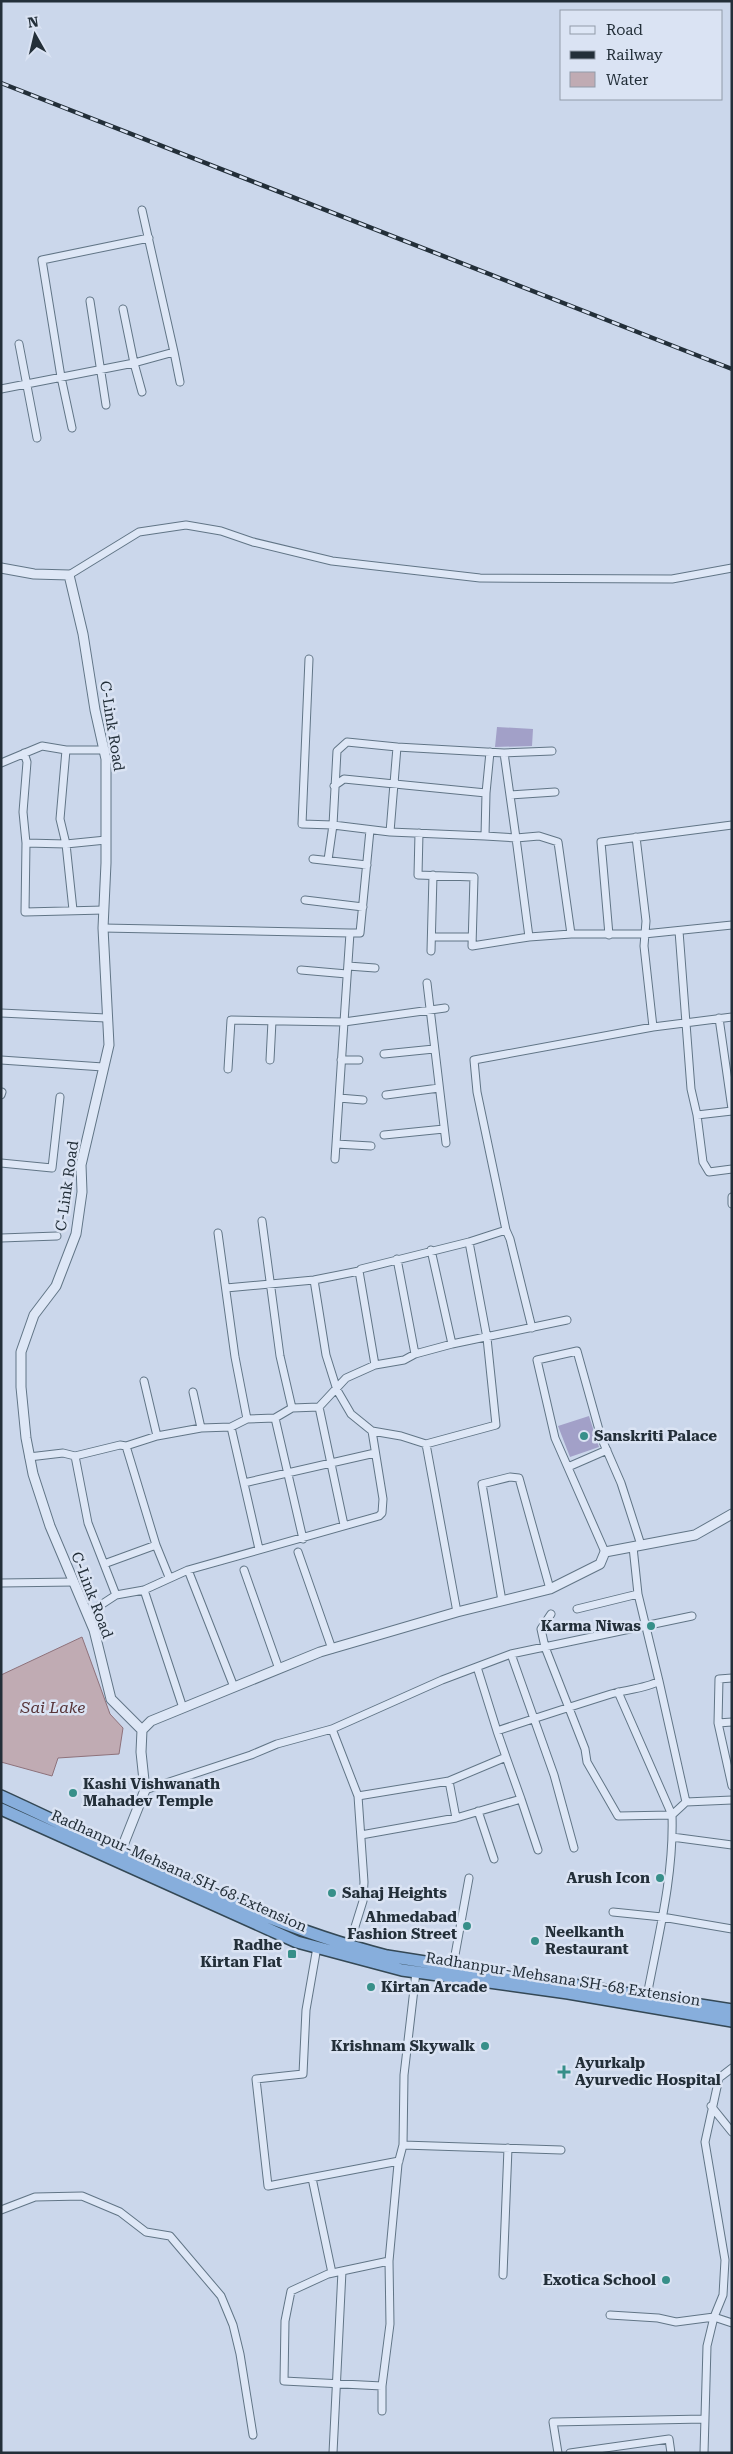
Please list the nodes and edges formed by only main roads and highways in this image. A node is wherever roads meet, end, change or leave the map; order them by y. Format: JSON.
{"nodes":[{"id":1,"x":1,"y":1796,"type":"edge"},
{"id":2,"x":1,"y":1809,"type":"edge"},
{"id":3,"x":119,"y":1856,"type":"junction"},
{"id":4,"x":732,"y":2010,"type":"edge"},
{"id":5,"x":732,"y":2021,"type":"edge"}],
"edges":[{"from":1,"to":3,"type":"highway"},
{"from":2,"to":3,"type":"highway","name":"Radhanpur-Mehsana SH-68 Extension"},
{"from":3,"to":4,"type":"highway"},
{"from":3,"to":5,"type":"highway","name":"Radhanpur-Mehsana SH-68 Extension"}]}
